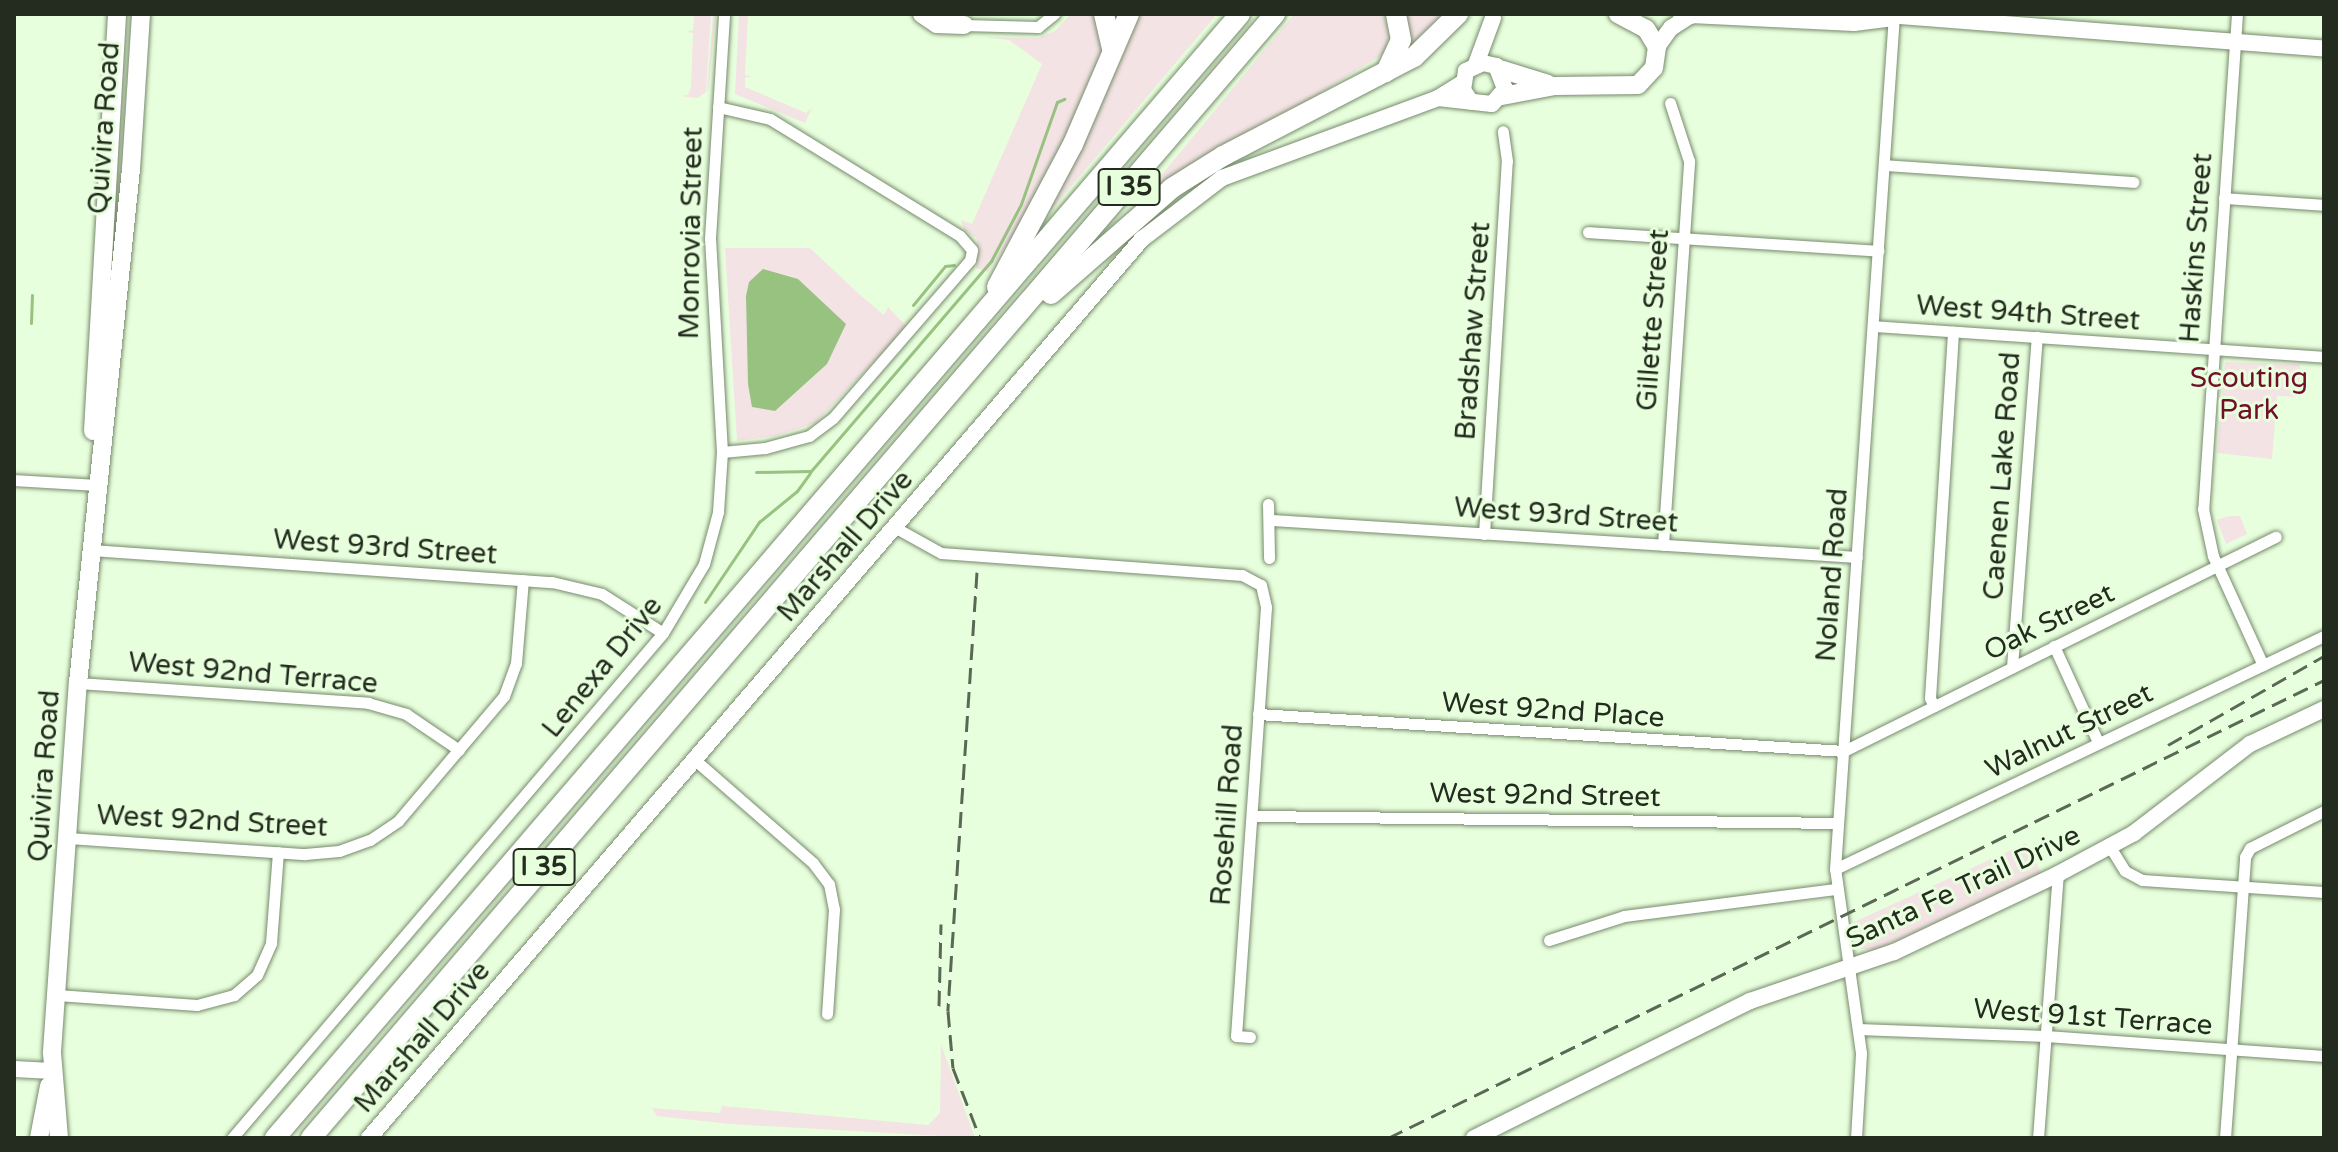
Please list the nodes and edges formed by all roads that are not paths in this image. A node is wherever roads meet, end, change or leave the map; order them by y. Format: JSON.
{"nodes":[{"id":1,"x":117,"y":14,"type":"edge"},
{"id":2,"x":141,"y":14,"type":"edge"},
{"id":3,"x":724,"y":14,"type":"edge"},
{"id":4,"x":922,"y":14,"type":"edge"},
{"id":5,"x":940,"y":14,"type":"edge"},
{"id":6,"x":1054,"y":14,"type":"edge"},
{"id":7,"x":1104,"y":14,"type":"edge"},
{"id":8,"x":1129,"y":14,"type":"edge"},
{"id":9,"x":1240,"y":14,"type":"edge"},
{"id":10,"x":1275,"y":14,"type":"edge"},
{"id":11,"x":1396,"y":14,"type":"edge"},
{"id":12,"x":1458,"y":14,"type":"edge"},
{"id":13,"x":1618,"y":14,"type":"edge"},
{"id":14,"x":1682,"y":14,"type":"edge"},
{"id":15,"x":1874,"y":14,"type":"edge"},
{"id":16,"x":2237,"y":14,"type":"edge"},
{"id":17,"x":1691,"y":15,"type":"edge"},
{"id":18,"x":1894,"y":16,"type":"edge"},
{"id":19,"x":964,"y":25,"type":"junction"},
{"id":20,"x":116,"y":42,"type":"junction"},
{"id":21,"x":2235,"y":42,"type":"junction"},
{"id":22,"x":139,"y":44,"type":"junction"},
{"id":23,"x":1657,"y":47,"type":"junction"},
{"id":24,"x":2324,"y":49,"type":"edge"},
{"id":25,"x":1112,"y":50,"type":"junction"},
{"id":26,"x":1476,"y":64,"type":"junction"},
{"id":27,"x":1498,"y":68,"type":"junction"},
{"id":28,"x":1384,"y":75,"type":"junction"},
{"id":29,"x":1462,"y":83,"type":"junction"},
{"id":30,"x":1555,"y":86,"type":"junction"},
{"id":31,"x":1502,"y":96,"type":"junction"},
{"id":32,"x":1438,"y":98,"type":"junction"},
{"id":33,"x":1471,"y":102,"type":"junction"},
{"id":34,"x":1670,"y":103,"type":"dead end"},
{"id":35,"x":718,"y":107,"type":"junction"},
{"id":36,"x":1503,"y":131,"type":"dead end"},
{"id":37,"x":1884,"y":165,"type":"junction"},
{"id":38,"x":131,"y":169,"type":"junction"},
{"id":39,"x":109,"y":172,"type":"junction"},
{"id":40,"x":2133,"y":182,"type":"dead end"},
{"id":41,"x":2224,"y":198,"type":"junction"},
{"id":42,"x":2324,"y":205,"type":"edge"},
{"id":43,"x":1588,"y":232,"type":"dead end"},
{"id":44,"x":1682,"y":239,"type":"junction"},
{"id":45,"x":1878,"y":251,"type":"junction"},
{"id":46,"x":109,"y":304,"type":"junction"},
{"id":47,"x":983,"y":314,"type":"junction"},
{"id":48,"x":1873,"y":326,"type":"junction"},
{"id":49,"x":1953,"y":332,"type":"junction"},
{"id":50,"x":2037,"y":337,"type":"junction"},
{"id":51,"x":2213,"y":350,"type":"junction"},
{"id":52,"x":2324,"y":357,"type":"edge"},
{"id":53,"x":981,"y":359,"type":"junction"},
{"id":54,"x":722,"y":452,"type":"junction"},
{"id":55,"x":14,"y":480,"type":"edge"},
{"id":56,"x":96,"y":485,"type":"junction"},
{"id":57,"x":1268,"y":504,"type":"dead end"},
{"id":58,"x":1272,"y":520,"type":"junction"},
{"id":59,"x":896,"y":528,"type":"junction"},
{"id":60,"x":1484,"y":534,"type":"junction"},
{"id":61,"x":2276,"y":537,"type":"dead end"},
{"id":62,"x":1663,"y":545,"type":"junction"},
{"id":63,"x":91,"y":550,"type":"junction"},
{"id":64,"x":1857,"y":557,"type":"junction"},
{"id":65,"x":1269,"y":558,"type":"dead end"},
{"id":66,"x":2218,"y":568,"type":"junction"},
{"id":67,"x":523,"y":580,"type":"junction"},
{"id":68,"x":663,"y":633,"type":"junction"},
{"id":69,"x":2324,"y":636,"type":"edge"},
{"id":70,"x":2054,"y":646,"type":"junction"},
{"id":71,"x":2263,"y":665,"type":"junction"},
{"id":72,"x":2012,"y":667,"type":"junction"},
{"id":73,"x":78,"y":683,"type":"junction"},
{"id":74,"x":1934,"y":706,"type":"junction"},
{"id":75,"x":2324,"y":709,"type":"edge"},
{"id":76,"x":1258,"y":714,"type":"junction"},
{"id":77,"x":2098,"y":742,"type":"junction"},
{"id":78,"x":459,"y":750,"type":"junction"},
{"id":79,"x":1844,"y":751,"type":"junction"},
{"id":80,"x":695,"y":760,"type":"junction"},
{"id":81,"x":2324,"y":811,"type":"edge"},
{"id":82,"x":1252,"y":816,"type":"junction"},
{"id":83,"x":1838,"y":823,"type":"junction"},
{"id":84,"x":68,"y":838,"type":"junction"},
{"id":85,"x":2110,"y":847,"type":"junction"},
{"id":86,"x":278,"y":852,"type":"junction"},
{"id":87,"x":1835,"y":869,"type":"junction"},
{"id":88,"x":2058,"y":874,"type":"junction"},
{"id":89,"x":2243,"y":887,"type":"junction"},
{"id":90,"x":1835,"y":889,"type":"junction"},
{"id":91,"x":2324,"y":892,"type":"edge"},
{"id":92,"x":1549,"y":940,"type":"dead end"},
{"id":93,"x":1845,"y":969,"type":"junction"},
{"id":94,"x":57,"y":995,"type":"junction"},
{"id":95,"x":827,"y":1014,"type":"dead end"},
{"id":96,"x":1858,"y":1029,"type":"junction"},
{"id":97,"x":2046,"y":1036,"type":"junction"},
{"id":98,"x":1250,"y":1037,"type":"dead end"},
{"id":99,"x":2232,"y":1050,"type":"junction"},
{"id":100,"x":2324,"y":1056,"type":"edge"},
{"id":101,"x":14,"y":1069,"type":"edge"},
{"id":102,"x":52,"y":1071,"type":"junction"},
{"id":103,"x":39,"y":1134,"type":"edge"},
{"id":104,"x":1496,"y":1134,"type":"edge"},
{"id":105,"x":60,"y":1135,"type":"edge"},
{"id":106,"x":232,"y":1138,"type":"edge"},
{"id":107,"x":275,"y":1138,"type":"edge"},
{"id":108,"x":311,"y":1138,"type":"edge"},
{"id":109,"x":369,"y":1138,"type":"edge"},
{"id":110,"x":1474,"y":1138,"type":"edge"},
{"id":111,"x":1856,"y":1138,"type":"edge"},
{"id":112,"x":2038,"y":1138,"type":"edge"},
{"id":113,"x":2225,"y":1138,"type":"edge"}],
"edges":[{"from":1,"to":20,"type":"main road","name":"Quivira Road"},
{"from":2,"to":22,"type":"main road","name":"Quivira Road"},
{"from":3,"to":35,"type":"street","name":"Monrovia Street"},
{"from":4,"to":19,"type":"main road"},
{"from":5,"to":19,"type":"main road"},
{"from":6,"to":19,"type":"street"},
{"from":7,"to":25,"type":"highway"},
{"from":8,"to":25,"type":"highway"},
{"from":9,"to":47,"type":"highway","number":"I 35"},
{"from":10,"to":53,"type":"highway","number":"I 35"},
{"from":11,"to":28,"type":"highway"},
{"from":12,"to":28,"type":"highway"},
{"from":13,"to":23,"type":"main road"},
{"from":14,"to":17,"type":"main road"},
{"from":15,"to":18,"type":"street"},
{"from":16,"to":21,"type":"street","name":"Haskins Street"},
{"from":17,"to":18,"type":"street"},
{"from":17,"to":23,"type":"street"},
{"from":18,"to":21,"type":"street"},
{"from":18,"to":37,"type":"street","name":"Noland Road"},
{"from":20,"to":22,"type":"main road"},
{"from":20,"to":39,"type":"main road","name":"Quivira Road"},
{"from":21,"to":24,"type":"street"},
{"from":21,"to":41,"type":"street","name":"Haskins Street"},
{"from":22,"to":38,"type":"main road","name":"Quivira Road"},
{"from":23,"to":30,"type":"main road"},
{"from":25,"to":47,"type":"highway"},
{"from":26,"to":27,"type":"street"},
{"from":26,"to":27,"type":"street"},
{"from":26,"to":29,"type":"street"},
{"from":27,"to":30,"type":"main road"},
{"from":27,"to":31,"type":"street"},
{"from":28,"to":53,"type":"highway"},
{"from":29,"to":32,"type":"street","name":"Marshall Drive"},
{"from":29,"to":33,"type":"street"},
{"from":30,"to":31,"type":"main road"},
{"from":31,"to":33,"type":"street"},
{"from":32,"to":33,"type":"street","name":"Marshall Drive"},
{"from":32,"to":59,"type":"street","name":"Marshall Drive"},
{"from":34,"to":44,"type":"street","name":"Gillette Street"},
{"from":35,"to":54,"type":"street","name":"Monrovia Street"},
{"from":35,"to":54,"type":"street"},
{"from":36,"to":60,"type":"street","name":"Bradshaw Street"},
{"from":37,"to":40,"type":"street"},
{"from":37,"to":45,"type":"street","name":"Noland Road"},
{"from":38,"to":39,"type":"main road"},
{"from":38,"to":46,"type":"main road","name":"Quivira Road"},
{"from":39,"to":46,"type":"main road","name":"Quivira Road"},
{"from":41,"to":42,"type":"street"},
{"from":41,"to":51,"type":"street","name":"Haskins Street"},
{"from":43,"to":44,"type":"street"},
{"from":44,"to":45,"type":"street"},
{"from":44,"to":62,"type":"street","name":"Gillette Street"},
{"from":45,"to":48,"type":"street","name":"Noland Road"},
{"from":46,"to":56,"type":"main road","name":"Quivira Road"},
{"from":47,"to":107,"type":"highway","number":"I 35"},
{"from":48,"to":49,"type":"street","name":"West 94th Street"},
{"from":48,"to":64,"type":"street","name":"Noland Road"},
{"from":49,"to":50,"type":"street","name":"West 94th Street"},
{"from":49,"to":74,"type":"street"},
{"from":50,"to":51,"type":"street","name":"West 94th Street"},
{"from":50,"to":72,"type":"street","name":"Caenen Lake Road"},
{"from":51,"to":52,"type":"street","name":"West 94th Street"},
{"from":51,"to":66,"type":"street","name":"Haskins Street"},
{"from":53,"to":108,"type":"highway","number":"I 35"},
{"from":54,"to":68,"type":"street","name":"Lenexa Drive"},
{"from":55,"to":56,"type":"street"},
{"from":56,"to":63,"type":"main road","name":"Quivira Road"},
{"from":57,"to":58,"type":"street"},
{"from":58,"to":60,"type":"street","name":"West 93rd Street"},
{"from":58,"to":65,"type":"street"},
{"from":59,"to":76,"type":"street","name":"Rosehill Road"},
{"from":59,"to":80,"type":"street","name":"Marshall Drive"},
{"from":60,"to":62,"type":"street","name":"West 93rd Street"},
{"from":61,"to":66,"type":"street","name":"Oak Street"},
{"from":62,"to":64,"type":"street","name":"West 93rd Street"},
{"from":63,"to":67,"type":"street","name":"West 93rd Street"},
{"from":63,"to":73,"type":"main road","name":"Quivira Road"},
{"from":64,"to":79,"type":"street","name":"Noland Road"},
{"from":66,"to":70,"type":"street","name":"Oak Street"},
{"from":66,"to":71,"type":"street","name":"Haskins Street"},
{"from":67,"to":68,"type":"street","name":"West 93rd Street"},
{"from":67,"to":78,"type":"street","name":"West 92nd Street"},
{"from":68,"to":106,"type":"street","name":"Lenexa Drive"},
{"from":69,"to":71,"type":"street","name":"Walnut Street"},
{"from":70,"to":72,"type":"street","name":"Oak Street"},
{"from":70,"to":77,"type":"street"},
{"from":71,"to":77,"type":"street","name":"Walnut Street"},
{"from":72,"to":74,"type":"street","name":"Oak Street"},
{"from":73,"to":78,"type":"street","name":"West 92nd Terrace"},
{"from":73,"to":84,"type":"main road","name":"Quivira Road"},
{"from":74,"to":79,"type":"street","name":"Oak Street"},
{"from":75,"to":85,"type":"street","name":"Santa Fe Trail Drive"},
{"from":76,"to":79,"type":"street","name":"West 92nd Place"},
{"from":76,"to":82,"type":"street","name":"Rosehill Road"},
{"from":77,"to":87,"type":"street","name":"Walnut Street"},
{"from":78,"to":86,"type":"street","name":"West 92nd Street"},
{"from":79,"to":83,"type":"street","name":"Noland Road"},
{"from":80,"to":95,"type":"street"},
{"from":80,"to":109,"type":"street","name":"Marshall Drive"},
{"from":81,"to":89,"type":"street"},
{"from":82,"to":83,"type":"street","name":"West 92nd Street"},
{"from":82,"to":98,"type":"street","name":"Rosehill Road"},
{"from":83,"to":87,"type":"street","name":"Noland Road"},
{"from":84,"to":86,"type":"street","name":"West 92nd Street"},
{"from":84,"to":94,"type":"main road","name":"Quivira Road"},
{"from":85,"to":88,"type":"street","name":"Santa Fe Trail Drive"},
{"from":85,"to":89,"type":"street"},
{"from":86,"to":94,"type":"street"},
{"from":87,"to":90,"type":"street","name":"Noland Road"},
{"from":88,"to":93,"type":"street","name":"Santa Fe Trail Drive"},
{"from":88,"to":97,"type":"street"},
{"from":89,"to":91,"type":"street"},
{"from":89,"to":99,"type":"street"},
{"from":90,"to":92,"type":"street"},
{"from":90,"to":93,"type":"street","name":"Noland Road"},
{"from":93,"to":96,"type":"street","name":"Noland Road"},
{"from":93,"to":104,"type":"street","name":"Santa Fe Trail Drive"},
{"from":94,"to":102,"type":"main road","name":"Quivira Road"},
{"from":96,"to":97,"type":"street","name":"West 91st Terrace"},
{"from":96,"to":111,"type":"street","name":"Noland Road"},
{"from":97,"to":99,"type":"street","name":"West 91st Terrace"},
{"from":97,"to":112,"type":"street"},
{"from":99,"to":100,"type":"street","name":"West 91st Terrace"},
{"from":99,"to":113,"type":"street"},
{"from":101,"to":102,"type":"street"},
{"from":102,"to":103,"type":"main road","name":"Quivira Road"},
{"from":102,"to":105,"type":"main road","name":"Quivira Road"},
{"from":104,"to":110,"type":"street","name":"Santa Fe Trail Drive"}]}
